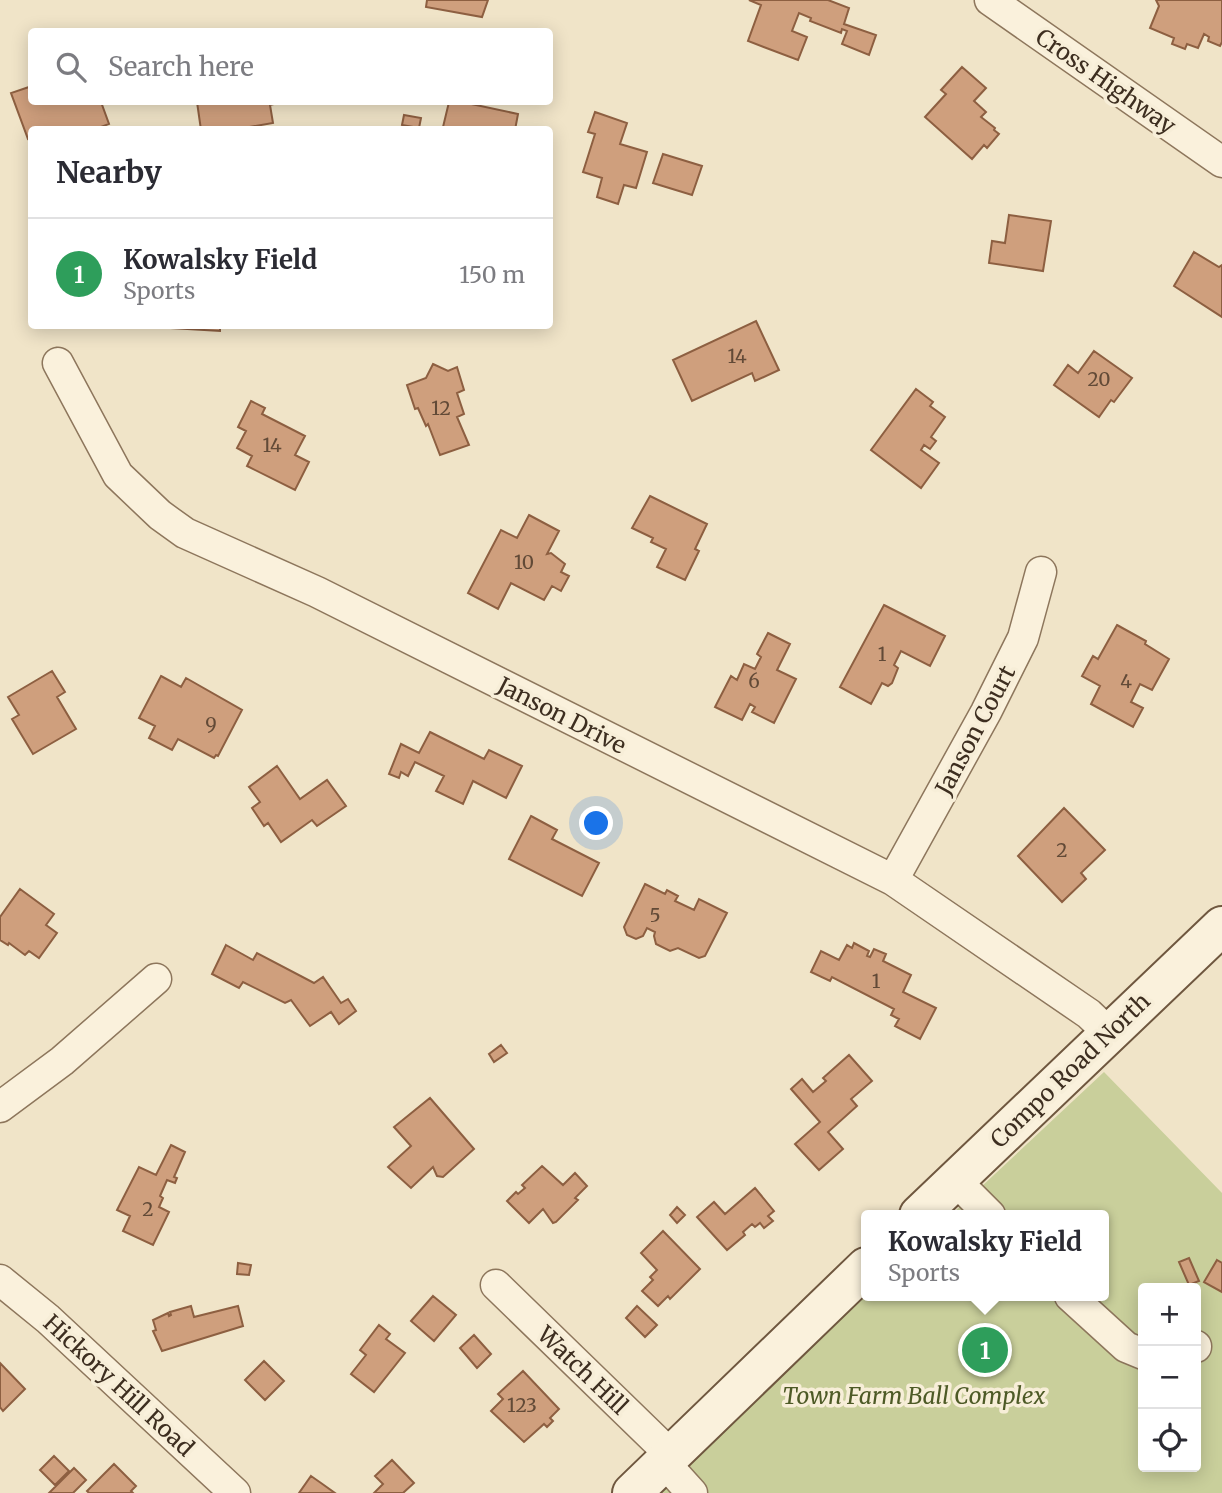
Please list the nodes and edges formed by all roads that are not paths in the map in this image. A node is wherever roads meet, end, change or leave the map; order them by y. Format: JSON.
{"nodes":[{"id":1,"x":989,"y":0,"type":"edge"},
{"id":2,"x":1222,"y":162,"type":"edge"},
{"id":3,"x":58,"y":363,"type":"dead end"},
{"id":4,"x":1041,"y":572,"type":"dead end"},
{"id":5,"x":893,"y":880,"type":"junction"},
{"id":6,"x":1222,"y":926,"type":"edge"},
{"id":7,"x":156,"y":979,"type":"dead end"},
{"id":8,"x":1109,"y":1033,"type":"junction"},
{"id":9,"x":0,"y":1107,"type":"edge"},
{"id":10,"x":956,"y":1180,"type":"junction"},
{"id":11,"x":924,"y":1210,"type":"edge"},
{"id":12,"x":984,"y":1210,"type":"edge"},
{"id":13,"x":861,"y":1272,"type":"edge"},
{"id":14,"x":0,"y":1280,"type":"edge"},
{"id":15,"x":496,"y":1285,"type":"dead end"},
{"id":16,"x":1075,"y":1301,"type":"edge"},
{"id":17,"x":1138,"y":1352,"type":"edge"},
{"id":18,"x":667,"y":1459,"type":"junction"},
{"id":19,"x":235,"y":1493,"type":"edge"},
{"id":20,"x":632,"y":1493,"type":"edge"},
{"id":21,"x":692,"y":1493,"type":"edge"}],
"edges":[{"from":1,"to":2,"type":"street","name":"Cross Highway"},
{"from":3,"to":5,"type":"street","name":"Janson Drive"},
{"from":4,"to":5,"type":"street","name":"Janson Court"},
{"from":5,"to":8,"type":"street","name":"Janson Drive"},
{"from":6,"to":8,"type":"main road","name":"Compo Road North"},
{"from":7,"to":9,"type":"street"},
{"from":8,"to":10,"type":"main road","name":"Compo Road North"},
{"from":10,"to":11,"type":"main road","name":"Compo Road North"},
{"from":10,"to":12,"type":"street"},
{"from":13,"to":18,"type":"main road"},
{"from":14,"to":19,"type":"street","name":"Hickory Hill Road"},
{"from":15,"to":18,"type":"street","name":"Watch Hill"},
{"from":16,"to":17,"type":"street"},
{"from":18,"to":20,"type":"main road"},
{"from":18,"to":21,"type":"street","name":"Watch Hill"}]}
